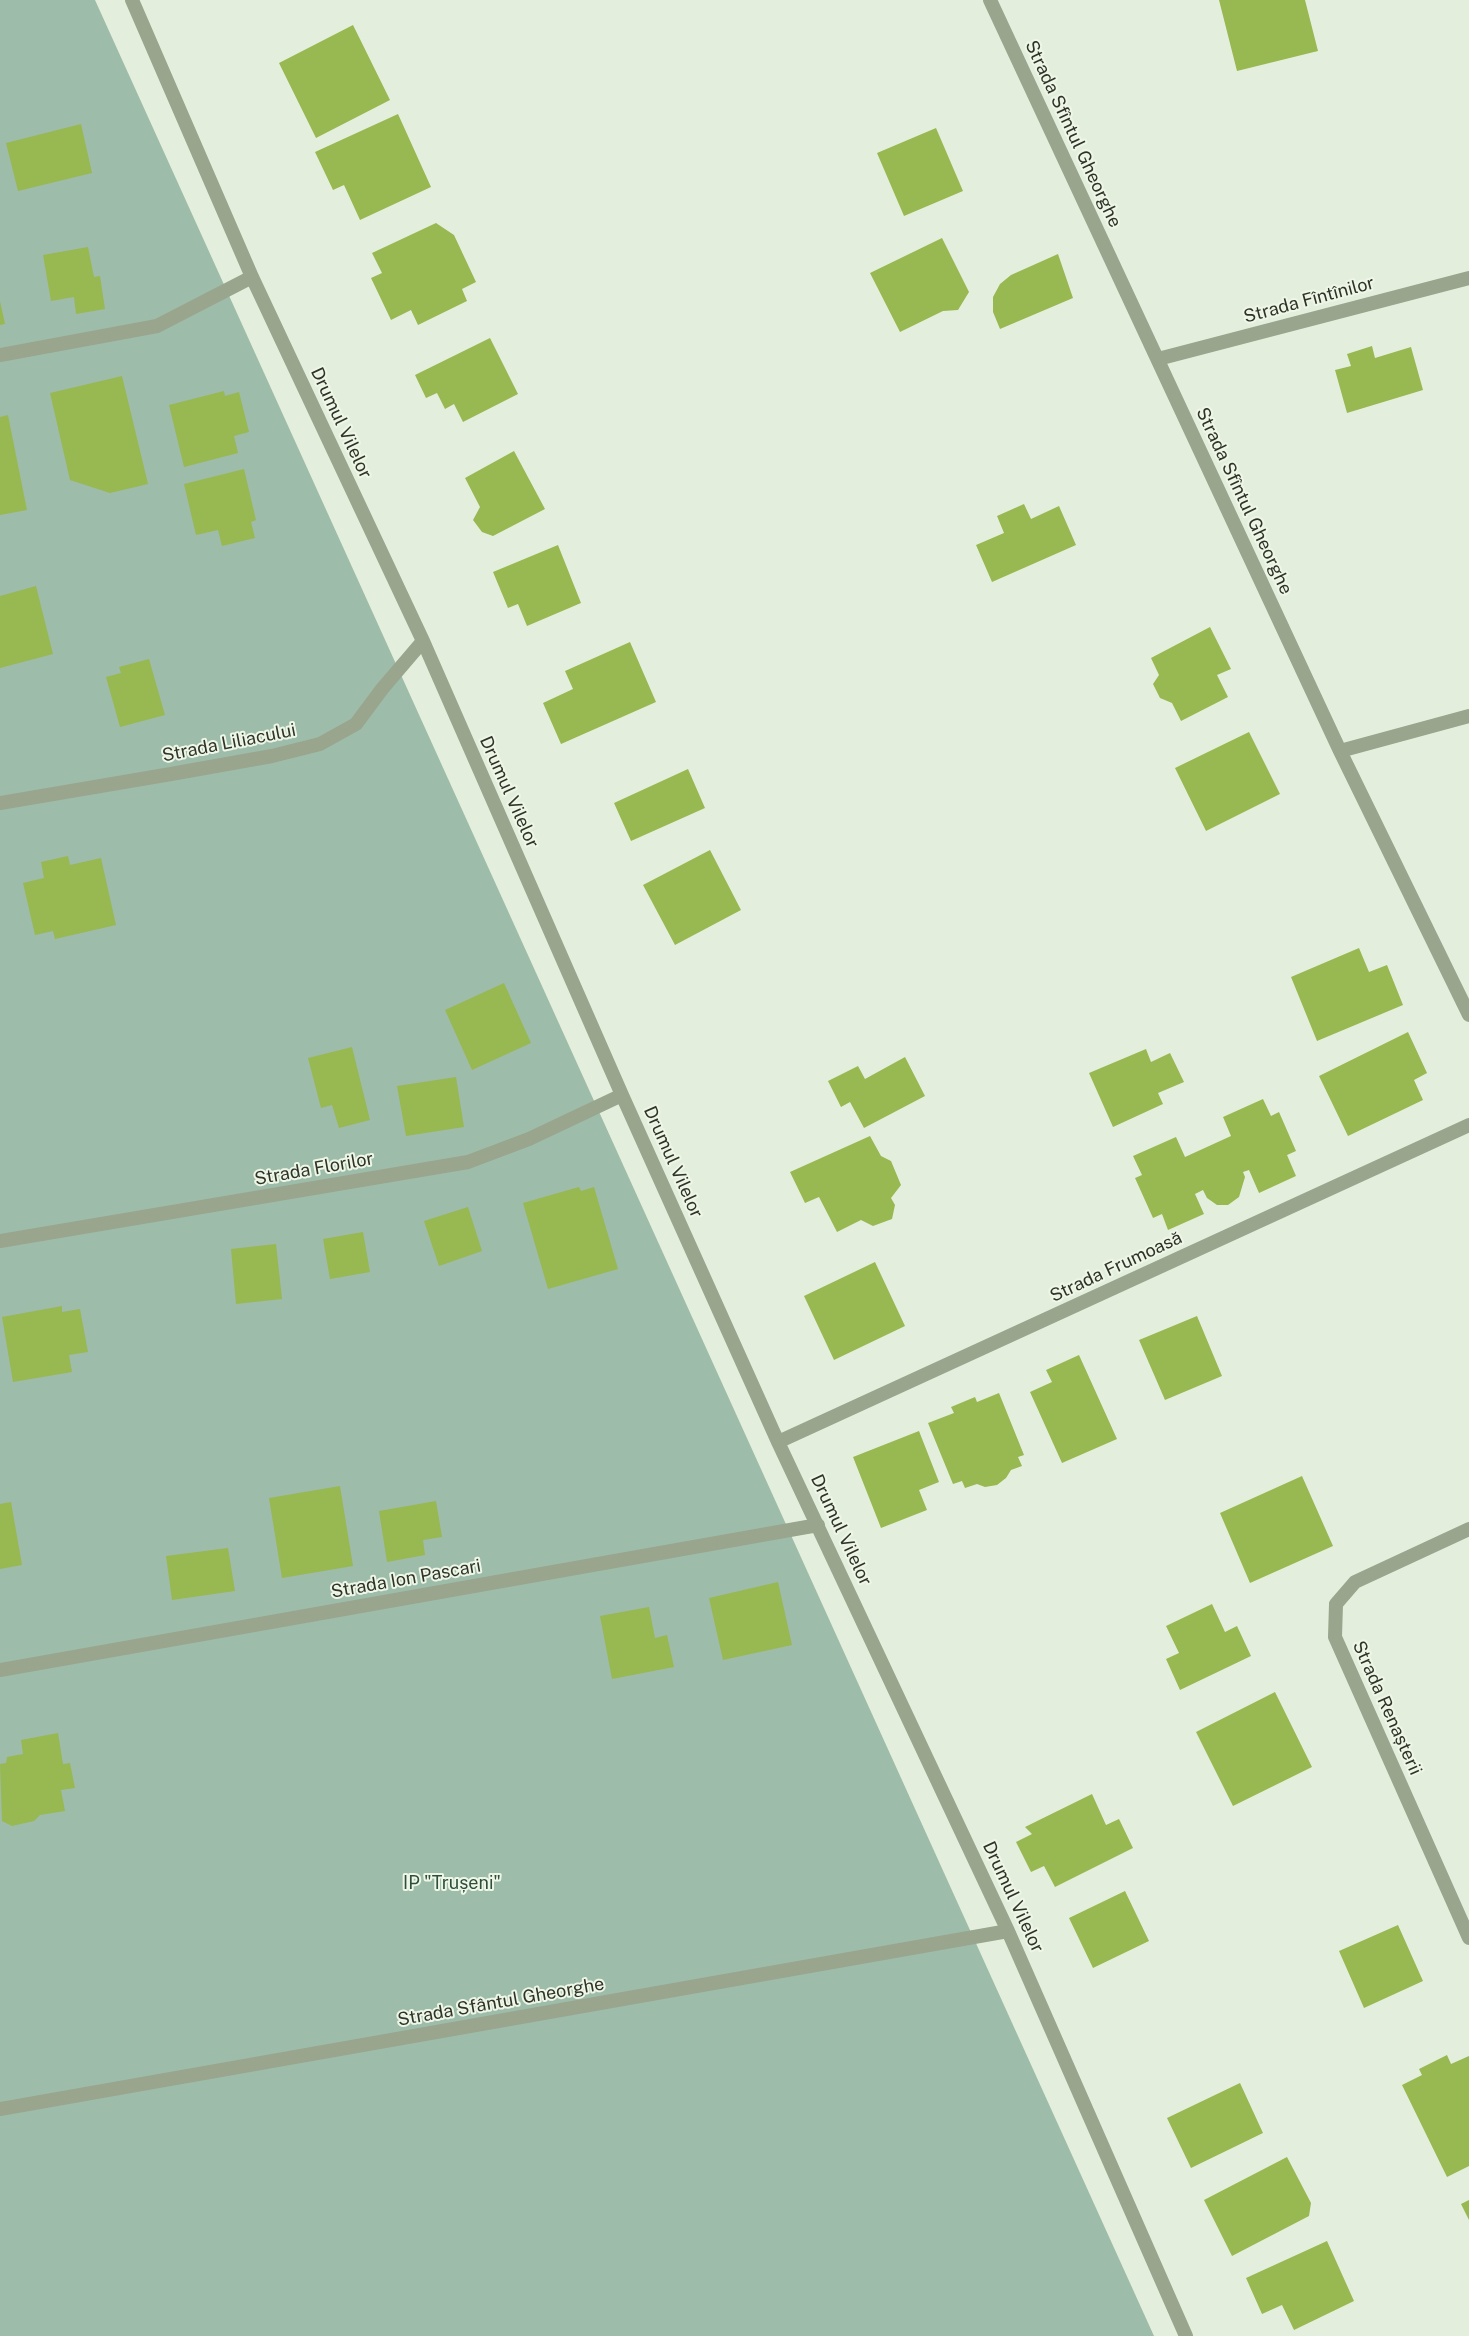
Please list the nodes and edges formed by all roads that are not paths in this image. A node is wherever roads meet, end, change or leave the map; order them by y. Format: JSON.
{"nodes":[{"id":1,"x":132,"y":0,"type":"edge"},
{"id":2,"x":990,"y":0,"type":"edge"},
{"id":3,"x":252,"y":277,"type":"junction"},
{"id":4,"x":1469,"y":278,"type":"edge"},
{"id":5,"x":0,"y":355,"type":"edge"},
{"id":6,"x":1158,"y":359,"type":"junction"},
{"id":7,"x":423,"y":642,"type":"junction"},
{"id":8,"x":1469,"y":716,"type":"edge"},
{"id":9,"x":1340,"y":751,"type":"junction"},
{"id":10,"x":0,"y":803,"type":"edge"},
{"id":11,"x":1469,"y":1015,"type":"edge"},
{"id":12,"x":622,"y":1095,"type":"junction"},
{"id":13,"x":1469,"y":1125,"type":"edge"},
{"id":14,"x":0,"y":1241,"type":"edge"},
{"id":15,"x":778,"y":1442,"type":"junction"},
{"id":16,"x":818,"y":1525,"type":"junction"},
{"id":17,"x":1469,"y":1529,"type":"edge"},
{"id":18,"x":0,"y":1670,"type":"edge"},
{"id":19,"x":1008,"y":1931,"type":"junction"},
{"id":20,"x":1469,"y":1938,"type":"edge"},
{"id":21,"x":0,"y":2109,"type":"edge"},
{"id":22,"x":1186,"y":2336,"type":"edge"}],
"edges":[{"from":1,"to":3,"type":"street","name":"Drumul Vilelor"},
{"from":2,"to":6,"type":"street","name":"Strada Sfîntul Gheorghe"},
{"from":3,"to":5,"type":"street"},
{"from":3,"to":7,"type":"street","name":"Drumul Vilelor"},
{"from":4,"to":6,"type":"street","name":"Strada Fîntînilor"},
{"from":6,"to":9,"type":"street","name":"Strada Sfîntul Gheorghe"},
{"from":7,"to":10,"type":"street","name":"Strada Liliacului"},
{"from":7,"to":12,"type":"street","name":"Drumul Vilelor"},
{"from":8,"to":9,"type":"street"},
{"from":9,"to":11,"type":"street","name":"Strada Sfîntul Gheorghe"},
{"from":12,"to":14,"type":"street","name":"Strada Florilor"},
{"from":12,"to":15,"type":"street","name":"Drumul Vilelor"},
{"from":13,"to":15,"type":"street","name":"Strada Frumoasă"},
{"from":15,"to":16,"type":"street","name":"Drumul Vilelor"},
{"from":16,"to":18,"type":"street","name":"Strada Ion Pascari"},
{"from":16,"to":19,"type":"street","name":"Drumul Vilelor"},
{"from":17,"to":20,"type":"street","name":"Strada Renașterii"},
{"from":19,"to":21,"type":"street","name":"Strada Sfântul Gheorghe"},
{"from":19,"to":22,"type":"street","name":"Drumul Vilelor"}]}
